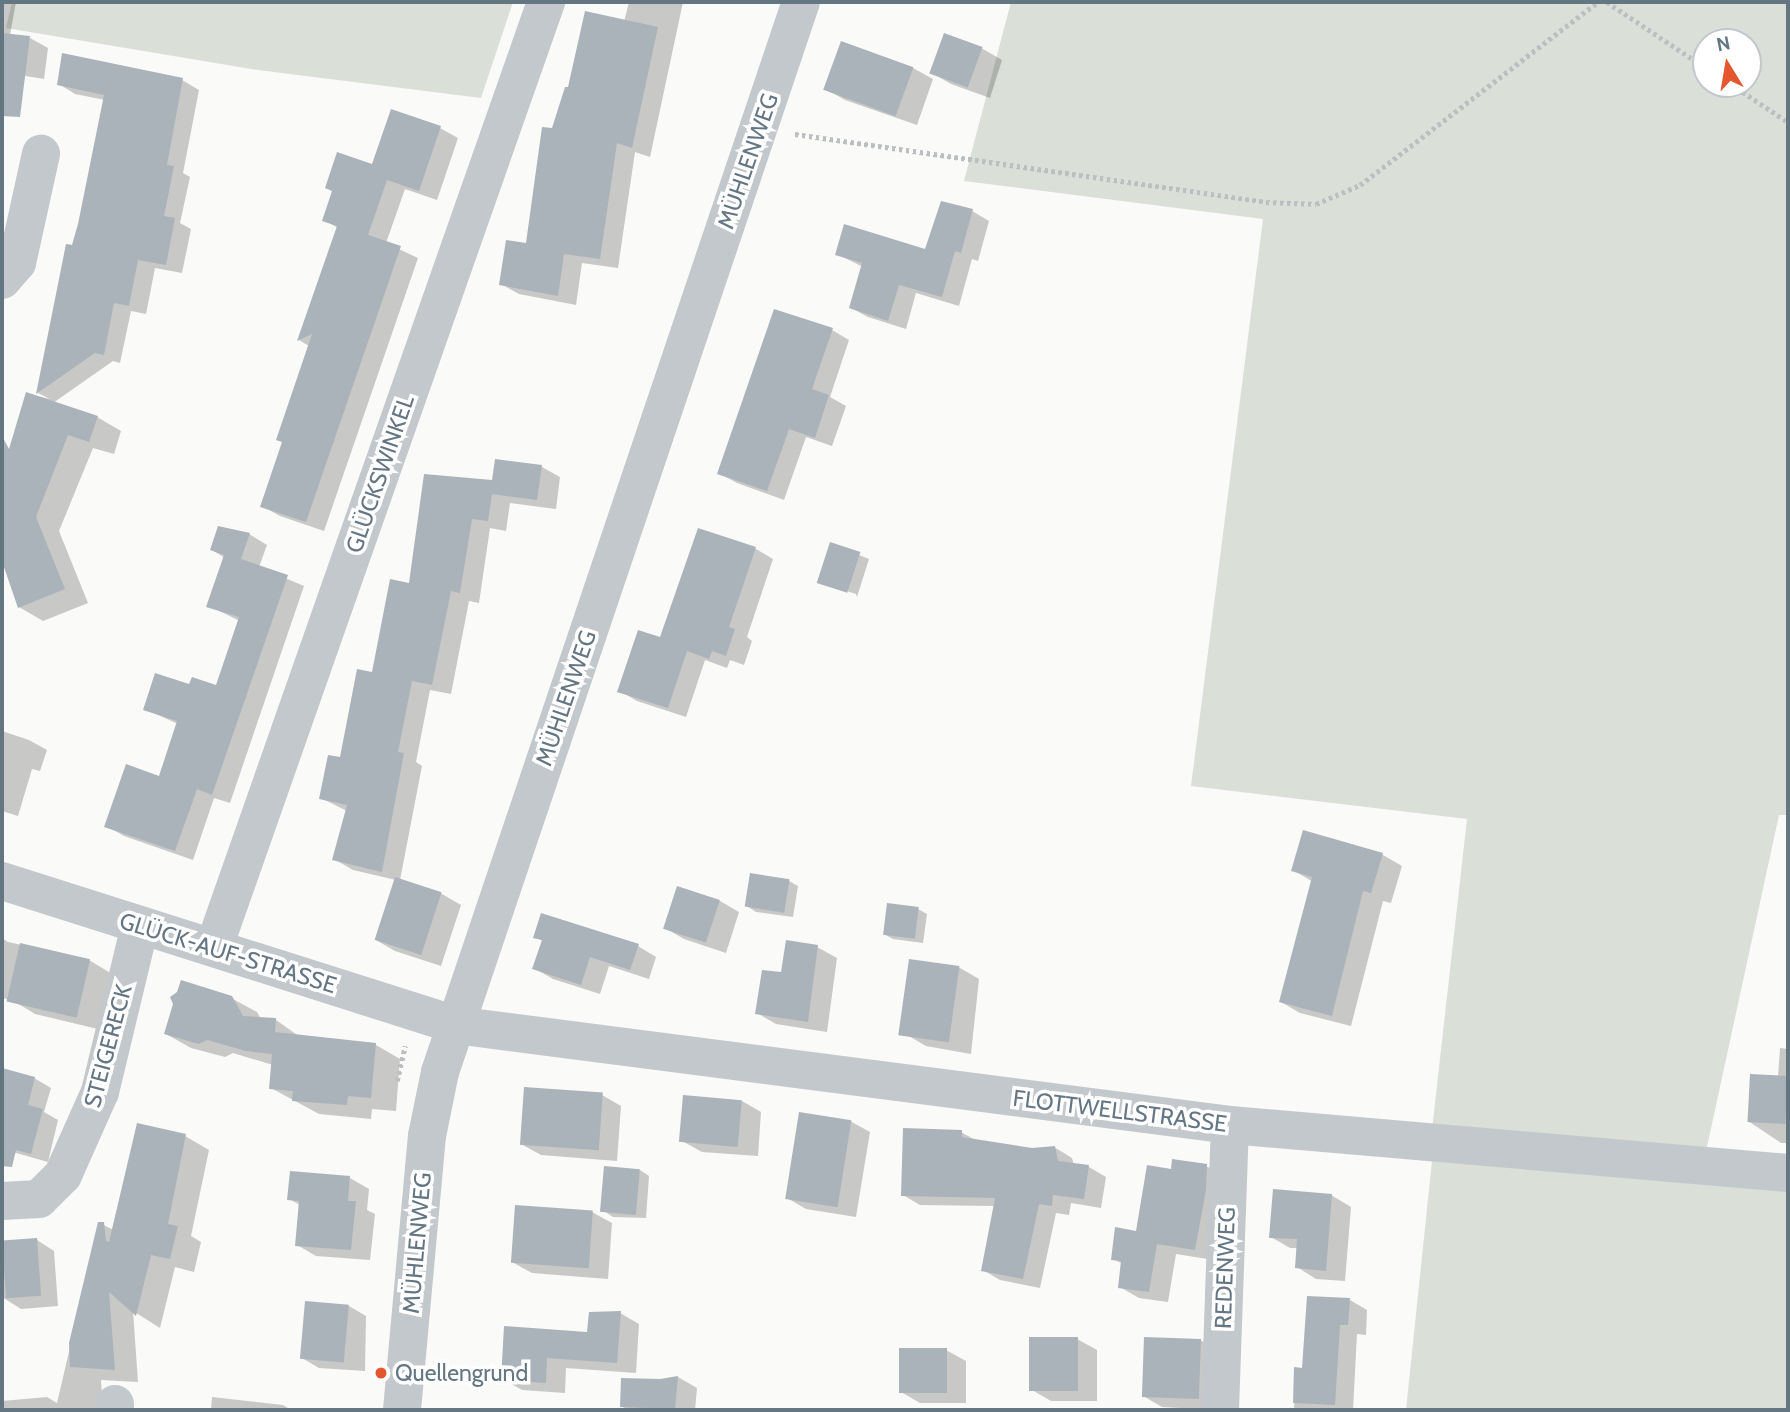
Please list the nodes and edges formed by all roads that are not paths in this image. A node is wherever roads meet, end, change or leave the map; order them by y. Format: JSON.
{"nodes":[{"id":1,"x":545,"y":2,"type":"edge"},
{"id":2,"x":801,"y":2,"type":"edge"},
{"id":3,"x":41,"y":154,"type":"dead end"},
{"id":4,"x":2,"y":280,"type":"edge"},
{"id":5,"x":2,"y":881,"type":"edge"},
{"id":6,"x":140,"y":926,"type":"junction"},
{"id":7,"x":214,"y":947,"type":"junction"},
{"id":8,"x":455,"y":1026,"type":"junction"},
{"id":9,"x":1230,"y":1125,"type":"junction"},
{"id":10,"x":1788,"y":1173,"type":"edge"},
{"id":11,"x":2,"y":1201,"type":"edge"},
{"id":12,"x":402,"y":1410,"type":"edge"},
{"id":13,"x":1220,"y":1410,"type":"edge"}],
"edges":[{"from":1,"to":7,"type":"street","name":"GLÜCKSWINKEL"},
{"from":2,"to":8,"type":"street","name":"MÜHLENWEG"},
{"from":3,"to":4,"type":"street"},
{"from":5,"to":6,"type":"street","name":"GLÜCK-AUF-STRASSE"},
{"from":6,"to":7,"type":"street","name":"GLÜCK-AUF-STRASSE"},
{"from":6,"to":11,"type":"street","name":"STEIGERECK"},
{"from":7,"to":8,"type":"street","name":"GLÜCK-AUF-STRASSE"},
{"from":8,"to":9,"type":"street","name":"FLOTTWELLSTRASSE"},
{"from":8,"to":12,"type":"street","name":"MÜHLENWEG"},
{"from":9,"to":10,"type":"street","name":"FLOTTWELLSTRASSE"},
{"from":9,"to":13,"type":"street","name":"REDENWEG"}]}
